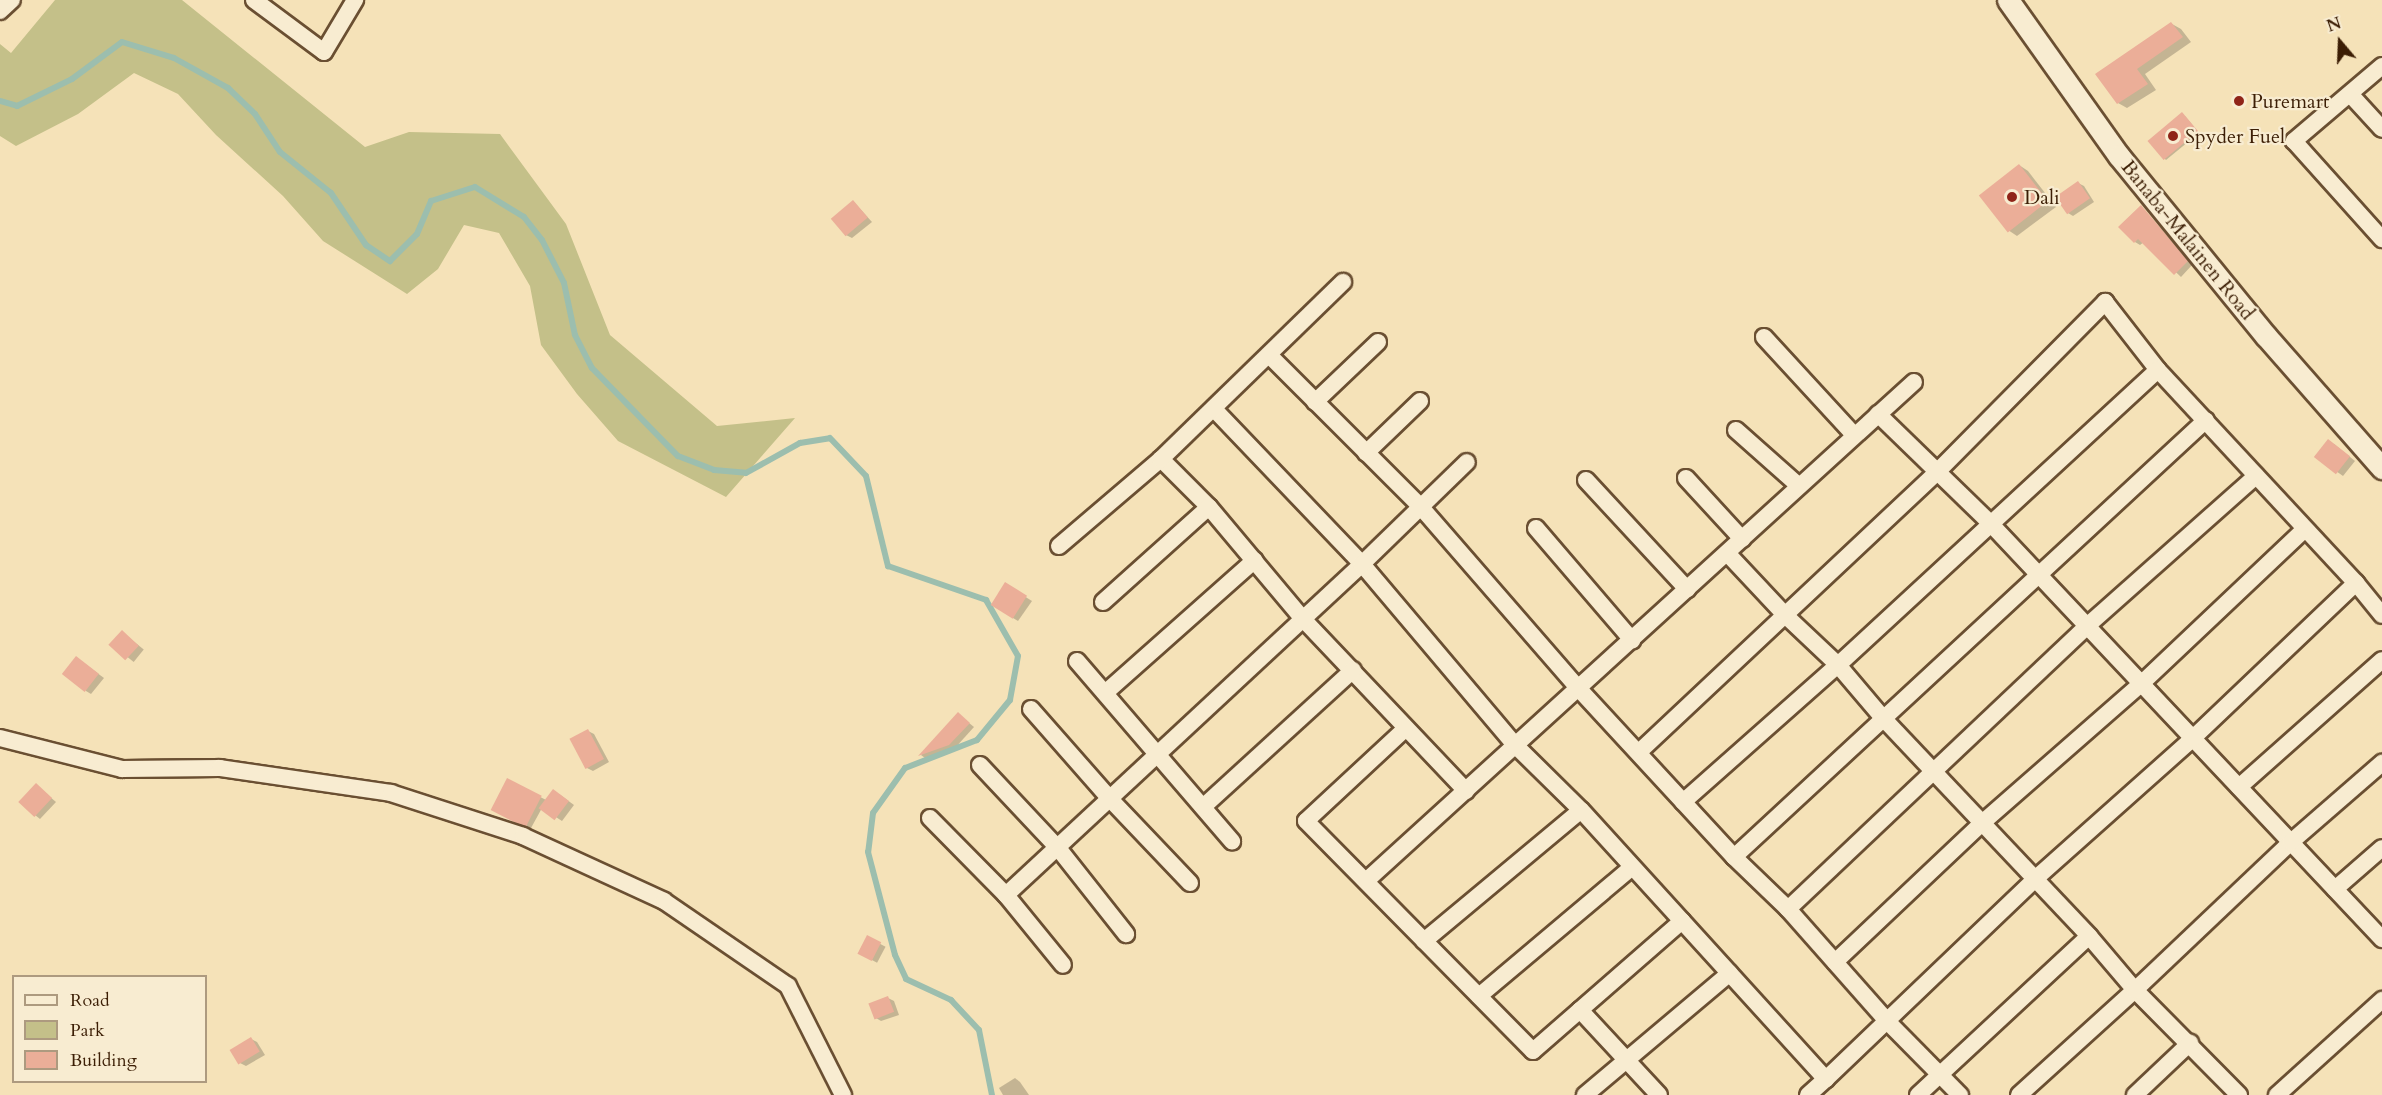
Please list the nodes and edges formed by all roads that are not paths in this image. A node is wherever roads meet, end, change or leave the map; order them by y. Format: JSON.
{"nodes":[{"id":1,"x":12,"y":0,"type":"edge"},
{"id":2,"x":254,"y":0,"type":"edge"},
{"id":3,"x":355,"y":0,"type":"edge"},
{"id":4,"x":2008,"y":0,"type":"edge"},
{"id":5,"x":0,"y":11,"type":"edge"},
{"id":6,"x":2382,"y":66,"type":"edge"},
{"id":7,"x":2350,"y":94,"type":"junction"},
{"id":8,"x":2382,"y":129,"type":"edge"},
{"id":9,"x":2382,"y":240,"type":"edge"},
{"id":10,"x":1343,"y":282,"type":"dead end"},
{"id":11,"x":1764,"y":337,"type":"dead end"},
{"id":12,"x":1378,"y":342,"type":"dead end"},
{"id":13,"x":1269,"y":356,"type":"junction"},
{"id":14,"x":2158,"y":370,"type":"junction"},
{"id":15,"x":1914,"y":382,"type":"dead end"},
{"id":16,"x":1420,"y":401,"type":"dead end"},
{"id":17,"x":1315,"y":402,"type":"junction"},
{"id":18,"x":1214,"y":409,"type":"junction"},
{"id":19,"x":1878,"y":414,"type":"junction"},
{"id":20,"x":2206,"y":420,"type":"junction"},
{"id":21,"x":1736,"y":430,"type":"dead end"},
{"id":22,"x":1854,"y":435,"type":"junction"},
{"id":23,"x":1366,"y":453,"type":"junction"},
{"id":24,"x":1161,"y":459,"type":"junction"},
{"id":25,"x":1467,"y":462,"type":"dead end"},
{"id":26,"x":2382,"y":468,"type":"edge"},
{"id":27,"x":1938,"y":471,"type":"junction"},
{"id":28,"x":2256,"y":476,"type":"junction"},
{"id":29,"x":1686,"y":478,"type":"dead end"},
{"id":30,"x":1586,"y":480,"type":"dead end"},
{"id":31,"x":1799,"y":486,"type":"junction"},
{"id":32,"x":1420,"y":506,"type":"junction"},
{"id":33,"x":1209,"y":507,"type":"junction"},
{"id":34,"x":1990,"y":523,"type":"junction"},
{"id":35,"x":1536,"y":528,"type":"dead end"},
{"id":36,"x":2305,"y":529,"type":"junction"},
{"id":37,"x":1742,"y":539,"type":"junction"},
{"id":38,"x":1059,"y":546,"type":"dead end"},
{"id":39,"x":1727,"y":553,"type":"junction"},
{"id":40,"x":1255,"y":560,"type":"junction"},
{"id":41,"x":1362,"y":564,"type":"junction"},
{"id":42,"x":2040,"y":576,"type":"junction"},
{"id":43,"x":2356,"y":583,"type":"junction"},
{"id":44,"x":1687,"y":589,"type":"junction"},
{"id":45,"x":1103,"y":602,"type":"dead end"},
{"id":46,"x":1785,"y":615,"type":"junction"},
{"id":47,"x":2382,"y":615,"type":"edge"},
{"id":48,"x":1303,"y":619,"type":"junction"},
{"id":49,"x":2087,"y":626,"type":"junction"},
{"id":50,"x":1632,"y":640,"type":"junction"},
{"id":51,"x":2382,"y":660,"type":"edge"},
{"id":52,"x":1077,"y":661,"type":"dead end"},
{"id":53,"x":1838,"y":665,"type":"junction"},
{"id":54,"x":1353,"y":670,"type":"junction"},
{"id":55,"x":2142,"y":684,"type":"junction"},
{"id":56,"x":1579,"y":689,"type":"junction"},
{"id":57,"x":1105,"y":693,"type":"junction"},
{"id":58,"x":1031,"y":709,"type":"dead end"},
{"id":59,"x":1883,"y":718,"type":"junction"},
{"id":60,"x":1405,"y":729,"type":"junction"},
{"id":61,"x":0,"y":738,"type":"edge"},
{"id":62,"x":2193,"y":738,"type":"junction"},
{"id":63,"x":1516,"y":746,"type":"junction"},
{"id":64,"x":1639,"y":752,"type":"junction"},
{"id":65,"x":1158,"y":755,"type":"junction"},
{"id":66,"x":2382,"y":763,"type":"edge"},
{"id":67,"x":980,"y":765,"type":"dead end"},
{"id":68,"x":1934,"y":771,"type":"junction"},
{"id":69,"x":2239,"y":787,"type":"junction"},
{"id":70,"x":1466,"y":791,"type":"junction"},
{"id":71,"x":1110,"y":799,"type":"junction"},
{"id":72,"x":1683,"y":802,"type":"junction"},
{"id":73,"x":1203,"y":807,"type":"junction"},
{"id":74,"x":1581,"y":810,"type":"junction"},
{"id":75,"x":930,"y":818,"type":"dead end"},
{"id":76,"x":1982,"y":823,"type":"junction"},
{"id":77,"x":1232,"y":841,"type":"dead end"},
{"id":78,"x":2291,"y":842,"type":"junction"},
{"id":79,"x":1058,"y":848,"type":"junction"},
{"id":80,"x":2382,"y":848,"type":"edge"},
{"id":81,"x":1734,"y":857,"type":"junction"},
{"id":82,"x":1632,"y":867,"type":"junction"},
{"id":83,"x":2035,"y":879,"type":"junction"},
{"id":84,"x":1366,"y":882,"type":"junction"},
{"id":85,"x":1190,"y":883,"type":"dead end"},
{"id":86,"x":2336,"y":889,"type":"junction"},
{"id":87,"x":1006,"y":895,"type":"junction"},
{"id":88,"x":1788,"y":909,"type":"junction"},
{"id":89,"x":1682,"y":921,"type":"junction"},
{"id":90,"x":1126,"y":934,"type":"dead end"},
{"id":91,"x":2089,"y":936,"type":"junction"},
{"id":92,"x":2382,"y":939,"type":"edge"},
{"id":93,"x":1424,"y":941,"type":"junction"},
{"id":94,"x":1835,"y":962,"type":"junction"},
{"id":95,"x":1064,"y":965,"type":"dead end"},
{"id":96,"x":1730,"y":973,"type":"junction"},
{"id":97,"x":2135,"y":990,"type":"junction"},
{"id":98,"x":1479,"y":996,"type":"junction"},
{"id":99,"x":2382,"y":1000,"type":"edge"},
{"id":100,"x":1580,"y":1010,"type":"junction"},
{"id":101,"x":1887,"y":1021,"type":"junction"},
{"id":102,"x":2190,"y":1043,"type":"junction"},
{"id":103,"x":1626,"y":1061,"type":"junction"},
{"id":104,"x":1941,"y":1074,"type":"junction"},
{"id":105,"x":1826,"y":1079,"type":"junction"},
{"id":106,"x":843,"y":1095,"type":"edge"},
{"id":107,"x":1585,"y":1095,"type":"edge"},
{"id":108,"x":1659,"y":1095,"type":"edge"},
{"id":109,"x":1808,"y":1095,"type":"edge"},
{"id":110,"x":1918,"y":1095,"type":"edge"},
{"id":111,"x":1960,"y":1095,"type":"edge"},
{"id":112,"x":2019,"y":1095,"type":"edge"},
{"id":113,"x":2135,"y":1095,"type":"edge"},
{"id":114,"x":2239,"y":1095,"type":"edge"},
{"id":115,"x":2277,"y":1095,"type":"edge"}],
"edges":[{"from":1,"to":5,"type":"street"},
{"from":2,"to":3,"type":"street"},
{"from":4,"to":26,"type":"street","name":"Banaba-Malainen Road"},
{"from":6,"to":7,"type":"street"},
{"from":7,"to":8,"type":"street"},
{"from":7,"to":9,"type":"street"},
{"from":10,"to":13,"type":"street"},
{"from":11,"to":22,"type":"street"},
{"from":12,"to":17,"type":"street"},
{"from":13,"to":17,"type":"street"},
{"from":13,"to":18,"type":"street"},
{"from":14,"to":20,"type":"street"},
{"from":14,"to":27,"type":"street"},
{"from":14,"to":34,"type":"street"},
{"from":15,"to":19,"type":"street"},
{"from":16,"to":23,"type":"street"},
{"from":17,"to":23,"type":"street"},
{"from":18,"to":24,"type":"street"},
{"from":18,"to":41,"type":"street"},
{"from":19,"to":22,"type":"street"},
{"from":19,"to":27,"type":"street"},
{"from":20,"to":28,"type":"street"},
{"from":20,"to":42,"type":"street"},
{"from":21,"to":31,"type":"street"},
{"from":22,"to":31,"type":"street"},
{"from":23,"to":32,"type":"street"},
{"from":24,"to":33,"type":"street"},
{"from":24,"to":38,"type":"street"},
{"from":25,"to":32,"type":"street"},
{"from":27,"to":34,"type":"street"},
{"from":27,"to":46,"type":"street"},
{"from":28,"to":36,"type":"street"},
{"from":28,"to":49,"type":"street"},
{"from":29,"to":37,"type":"street"},
{"from":30,"to":44,"type":"street"},
{"from":31,"to":37,"type":"street"},
{"from":32,"to":41,"type":"street"},
{"from":32,"to":56,"type":"street"},
{"from":33,"to":40,"type":"street"},
{"from":33,"to":45,"type":"street"},
{"from":34,"to":42,"type":"street"},
{"from":34,"to":53,"type":"street"},
{"from":35,"to":50,"type":"street"},
{"from":36,"to":43,"type":"street"},
{"from":36,"to":55,"type":"street"},
{"from":37,"to":39,"type":"street"},
{"from":39,"to":44,"type":"street"},
{"from":39,"to":46,"type":"street"},
{"from":40,"to":48,"type":"street"},
{"from":40,"to":57,"type":"street"},
{"from":41,"to":48,"type":"street"},
{"from":41,"to":63,"type":"street"},
{"from":42,"to":49,"type":"street"},
{"from":42,"to":59,"type":"street"},
{"from":43,"to":47,"type":"street"},
{"from":43,"to":62,"type":"street"},
{"from":44,"to":50,"type":"street"},
{"from":46,"to":53,"type":"street"},
{"from":46,"to":64,"type":"street"},
{"from":48,"to":54,"type":"street"},
{"from":48,"to":65,"type":"street"},
{"from":49,"to":55,"type":"street"},
{"from":49,"to":68,"type":"street"},
{"from":50,"to":56,"type":"street"},
{"from":51,"to":69,"type":"street"},
{"from":52,"to":57,"type":"street"},
{"from":53,"to":59,"type":"street"},
{"from":53,"to":72,"type":"street"},
{"from":54,"to":60,"type":"street"},
{"from":54,"to":73,"type":"street"},
{"from":55,"to":62,"type":"street"},
{"from":55,"to":76,"type":"street"},
{"from":56,"to":63,"type":"street"},
{"from":56,"to":64,"type":"street"},
{"from":57,"to":65,"type":"street"},
{"from":58,"to":71,"type":"street"},
{"from":59,"to":68,"type":"street"},
{"from":59,"to":81,"type":"street"},
{"from":60,"to":70,"type":"street"},
{"from":60,"to":84,"type":"street"},
{"from":61,"to":106,"type":"street"},
{"from":62,"to":69,"type":"street"},
{"from":62,"to":83,"type":"street"},
{"from":63,"to":70,"type":"street"},
{"from":63,"to":74,"type":"street"},
{"from":64,"to":72,"type":"street"},
{"from":65,"to":71,"type":"street"},
{"from":65,"to":73,"type":"street"},
{"from":66,"to":78,"type":"street"},
{"from":67,"to":79,"type":"street"},
{"from":68,"to":76,"type":"street"},
{"from":68,"to":88,"type":"street"},
{"from":69,"to":78,"type":"street"},
{"from":70,"to":84,"type":"street"},
{"from":71,"to":79,"type":"street"},
{"from":71,"to":85,"type":"street"},
{"from":72,"to":81,"type":"street"},
{"from":73,"to":77,"type":"street"},
{"from":74,"to":82,"type":"street"},
{"from":74,"to":93,"type":"street"},
{"from":75,"to":87,"type":"street"},
{"from":76,"to":83,"type":"street"},
{"from":76,"to":94,"type":"street"},
{"from":78,"to":86,"type":"street"},
{"from":78,"to":97,"type":"street"},
{"from":79,"to":87,"type":"street"},
{"from":79,"to":90,"type":"street"},
{"from":80,"to":86,"type":"street"},
{"from":81,"to":88,"type":"street"},
{"from":82,"to":89,"type":"street"},
{"from":82,"to":98,"type":"street"},
{"from":83,"to":91,"type":"street"},
{"from":83,"to":101,"type":"street"},
{"from":84,"to":93,"type":"street"},
{"from":86,"to":92,"type":"street"},
{"from":87,"to":95,"type":"street"},
{"from":88,"to":94,"type":"street"},
{"from":89,"to":96,"type":"street"},
{"from":89,"to":100,"type":"street"},
{"from":91,"to":97,"type":"street"},
{"from":91,"to":104,"type":"street"},
{"from":93,"to":98,"type":"street"},
{"from":94,"to":101,"type":"street"},
{"from":96,"to":103,"type":"street"},
{"from":96,"to":105,"type":"street"},
{"from":97,"to":102,"type":"street"},
{"from":97,"to":112,"type":"street"},
{"from":98,"to":100,"type":"street"},
{"from":99,"to":115,"type":"street"},
{"from":100,"to":103,"type":"street"},
{"from":101,"to":104,"type":"street"},
{"from":101,"to":105,"type":"street"},
{"from":102,"to":113,"type":"street"},
{"from":102,"to":114,"type":"street"},
{"from":103,"to":107,"type":"street"},
{"from":103,"to":108,"type":"street"},
{"from":104,"to":110,"type":"street"},
{"from":104,"to":111,"type":"street"},
{"from":105,"to":109,"type":"street"}]}
